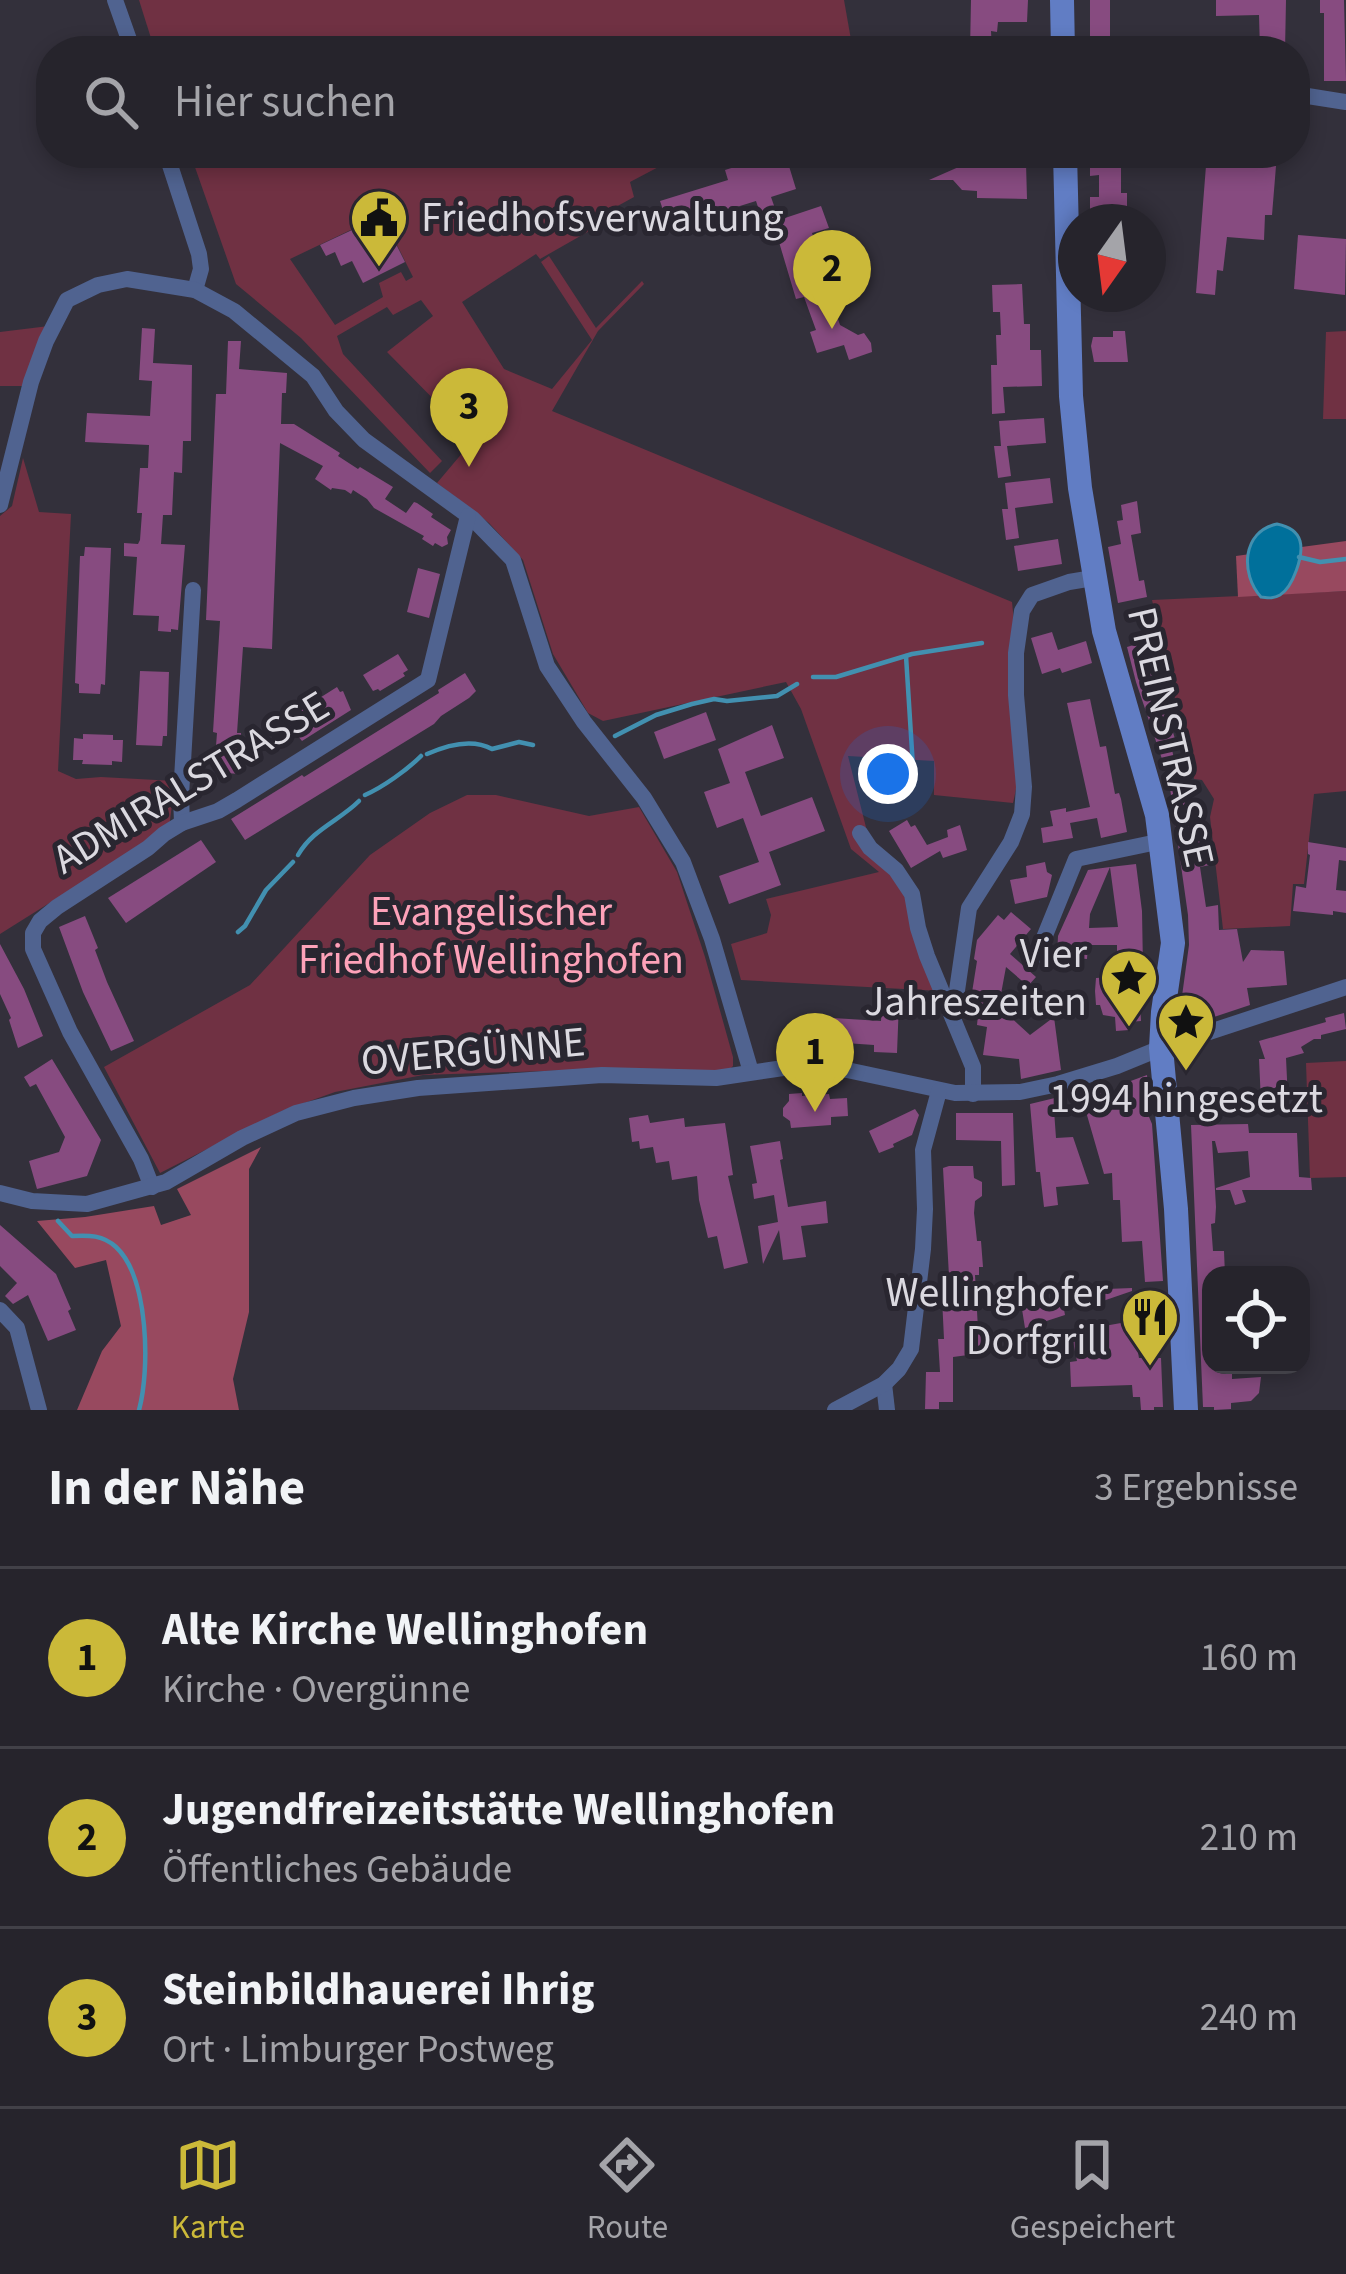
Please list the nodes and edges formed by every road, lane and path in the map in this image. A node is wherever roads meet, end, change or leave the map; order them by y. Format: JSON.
{"nodes":[{"id":1,"x":115,"y":0,"type":"edge"},
{"id":2,"x":1063,"y":0,"type":"edge"},
{"id":3,"x":128,"y":36,"type":"edge"},
{"id":4,"x":1063,"y":36,"type":"edge"},
{"id":5,"x":1310,"y":96,"type":"edge"},
{"id":6,"x":1346,"y":102,"type":"edge"},
{"id":7,"x":171,"y":168,"type":"edge"},
{"id":8,"x":1065,"y":168,"type":"edge"},
{"id":9,"x":195,"y":290,"type":"junction"},
{"id":10,"x":1,"y":504,"type":"edge"},
{"id":11,"x":468,"y":516,"type":"junction"},
{"id":12,"x":1094,"y":578,"type":"junction"},
{"id":13,"x":193,"y":590,"type":"dead end"},
{"id":14,"x":182,"y":823,"type":"junction"},
{"id":15,"x":860,"y":833,"type":"dead end"},
{"id":16,"x":1162,"y":841,"type":"junction"},
{"id":17,"x":1037,"y":955,"type":"dead end"},
{"id":18,"x":1346,"y":987,"type":"edge"},
{"id":19,"x":953,"y":1018,"type":"junction"},
{"id":20,"x":1161,"y":1048,"type":"junction"},
{"id":21,"x":751,"y":1072,"type":"junction"},
{"id":22,"x":939,"y":1091,"type":"junction"},
{"id":23,"x":973,"y":1094,"type":"junction"},
{"id":24,"x":152,"y":1187,"type":"junction"},
{"id":25,"x":0,"y":1192,"type":"edge"},
{"id":26,"x":0,"y":1310,"type":"edge"},
{"id":27,"x":884,"y":1384,"type":"junction"},
{"id":28,"x":39,"y":1410,"type":"edge"},
{"id":29,"x":835,"y":1410,"type":"edge"},
{"id":30,"x":887,"y":1410,"type":"edge"},
{"id":31,"x":1186,"y":1410,"type":"edge"}],
"edges":[{"from":1,"to":3,"type":"street"},
{"from":2,"to":4,"type":"street"},
{"from":5,"to":6,"type":"street"},
{"from":7,"to":9,"type":"street"},
{"from":8,"to":12,"type":"street","name":"PREINSTRASSE"},
{"from":9,"to":10,"type":"street"},
{"from":9,"to":11,"type":"street"},
{"from":11,"to":14,"type":"street","name":"ADMIRALSTRASSE"},
{"from":11,"to":21,"type":"street"},
{"from":12,"to":16,"type":"street","name":"PREINSTRASSE"},
{"from":12,"to":19,"type":"street"},
{"from":13,"to":14,"type":"street"},
{"from":14,"to":24,"type":"street","name":"ADMIRALSTRASSE"},
{"from":15,"to":19,"type":"street"},
{"from":16,"to":17,"type":"street"},
{"from":16,"to":20,"type":"street","name":"PREINSTRASSE"},
{"from":18,"to":20,"type":"street","name":"OVERGÜNNE"},
{"from":19,"to":23,"type":"street"},
{"from":20,"to":23,"type":"street","name":"OVERGÜNNE"},
{"from":20,"to":31,"type":"street","name":"PREINSTRASSE"},
{"from":21,"to":22,"type":"street","name":"OVERGÜNNE"},
{"from":21,"to":24,"type":"street","name":"OVERGÜNNE"},
{"from":22,"to":23,"type":"street","name":"OVERGÜNNE"},
{"from":22,"to":27,"type":"street"},
{"from":24,"to":25,"type":"street","name":"OVERGÜNNE"},
{"from":26,"to":28,"type":"street"},
{"from":27,"to":29,"type":"street"},
{"from":27,"to":30,"type":"street"}]}
